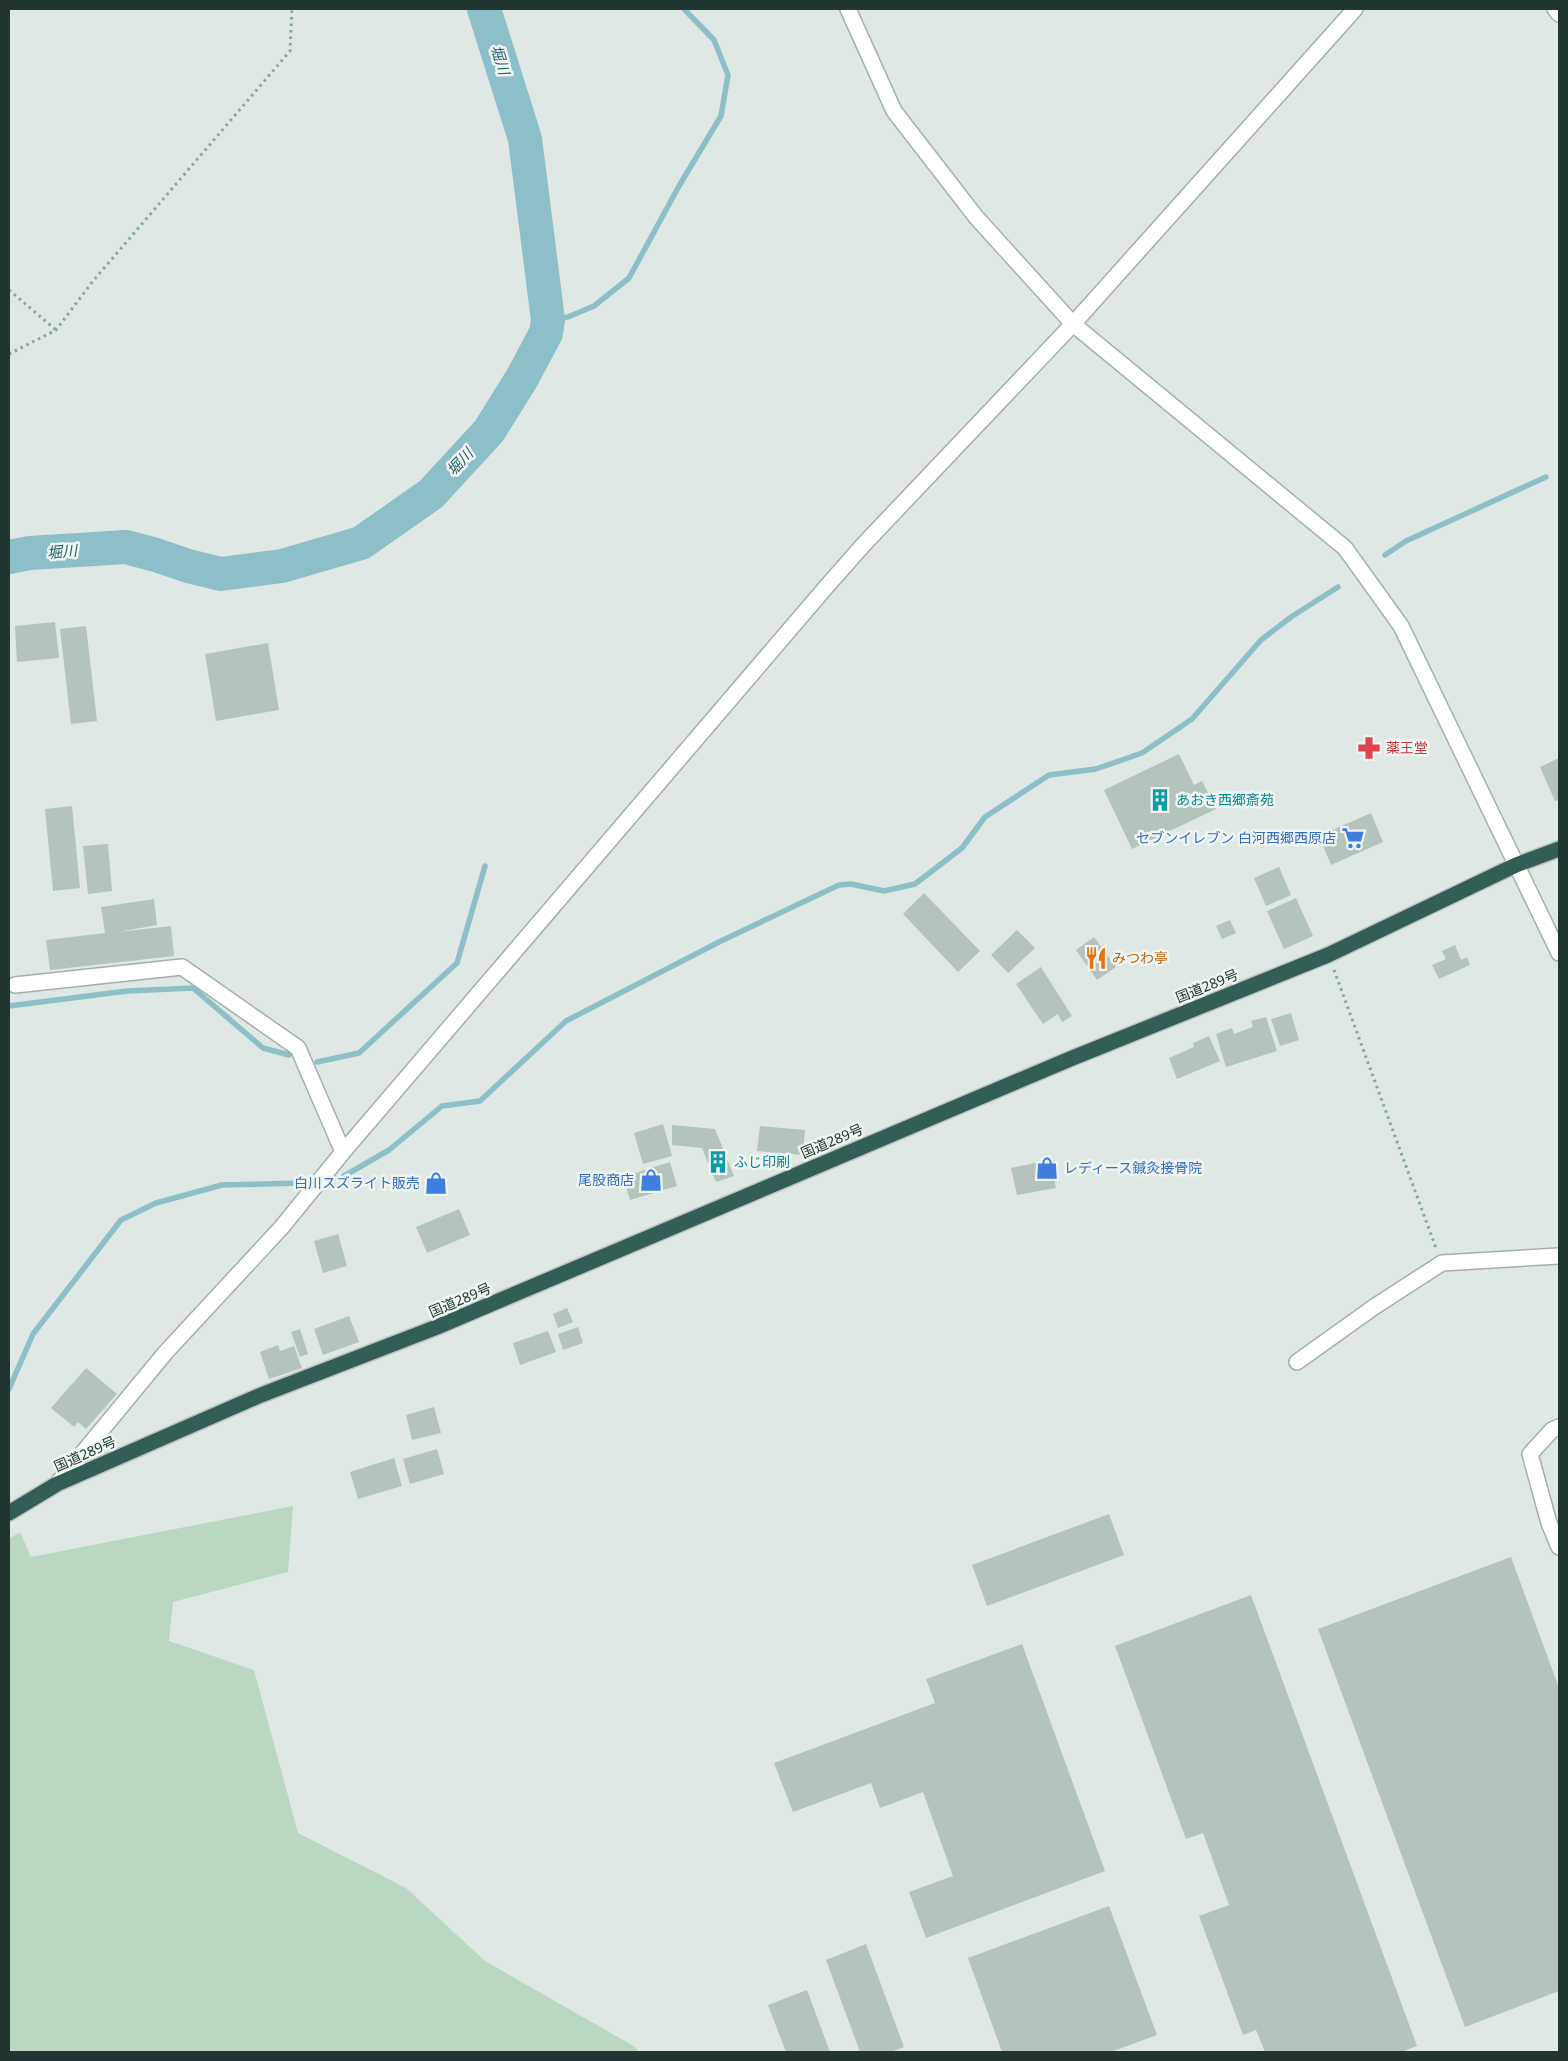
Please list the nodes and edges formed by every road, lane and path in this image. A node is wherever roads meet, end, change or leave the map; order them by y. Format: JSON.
{"nodes":[{"id":1,"x":292,"y":9,"type":"edge"},
{"id":2,"x":848,"y":9,"type":"edge"},
{"id":3,"x":1355,"y":9,"type":"edge"},
{"id":4,"x":1555,"y":9,"type":"edge"},
{"id":5,"x":1559,"y":14,"type":"edge"},
{"id":6,"x":9,"y":290,"type":"edge"},
{"id":7,"x":1073,"y":324,"type":"junction"},
{"id":8,"x":56,"y":330,"type":"junction"},
{"id":9,"x":9,"y":354,"type":"edge"},
{"id":10,"x":1559,"y":850,"type":"edge"},
{"id":11,"x":1516,"y":865,"type":"junction"},
{"id":12,"x":1559,"y":953,"type":"edge"},
{"id":13,"x":1328,"y":955,"type":"junction"},
{"id":14,"x":15,"y":985,"type":"dead end"},
{"id":15,"x":343,"y":1152,"type":"junction"},
{"id":16,"x":1559,"y":1256,"type":"edge"},
{"id":17,"x":1442,"y":1262,"type":"junction"},
{"id":18,"x":1297,"y":1362,"type":"dead end"},
{"id":19,"x":1559,"y":1427,"type":"edge"},
{"id":20,"x":57,"y":1484,"type":"junction"},
{"id":21,"x":9,"y":1513,"type":"edge"},
{"id":22,"x":1554,"y":1522,"type":"edge"},
{"id":23,"x":1559,"y":1547,"type":"edge"}],
"edges":[{"from":1,"to":8,"type":"path"},
{"from":2,"to":7,"type":"street"},
{"from":3,"to":7,"type":"street"},
{"from":4,"to":5,"type":"street"},
{"from":6,"to":8,"type":"path"},
{"from":7,"to":11,"type":"street"},
{"from":7,"to":15,"type":"street"},
{"from":8,"to":9,"type":"path"},
{"from":10,"to":11,"type":"highway","name":"国道289号"},
{"from":11,"to":12,"type":"street"},
{"from":11,"to":13,"type":"highway","name":"国道289号"},
{"from":13,"to":17,"type":"path"},
{"from":13,"to":20,"type":"highway","name":"国道289号"},
{"from":14,"to":15,"type":"street"},
{"from":15,"to":20,"type":"street"},
{"from":16,"to":17,"type":"street"},
{"from":17,"to":18,"type":"street"},
{"from":19,"to":22,"type":"street"},
{"from":20,"to":21,"type":"highway","name":"国道289号"},
{"from":22,"to":23,"type":"street"}]}
